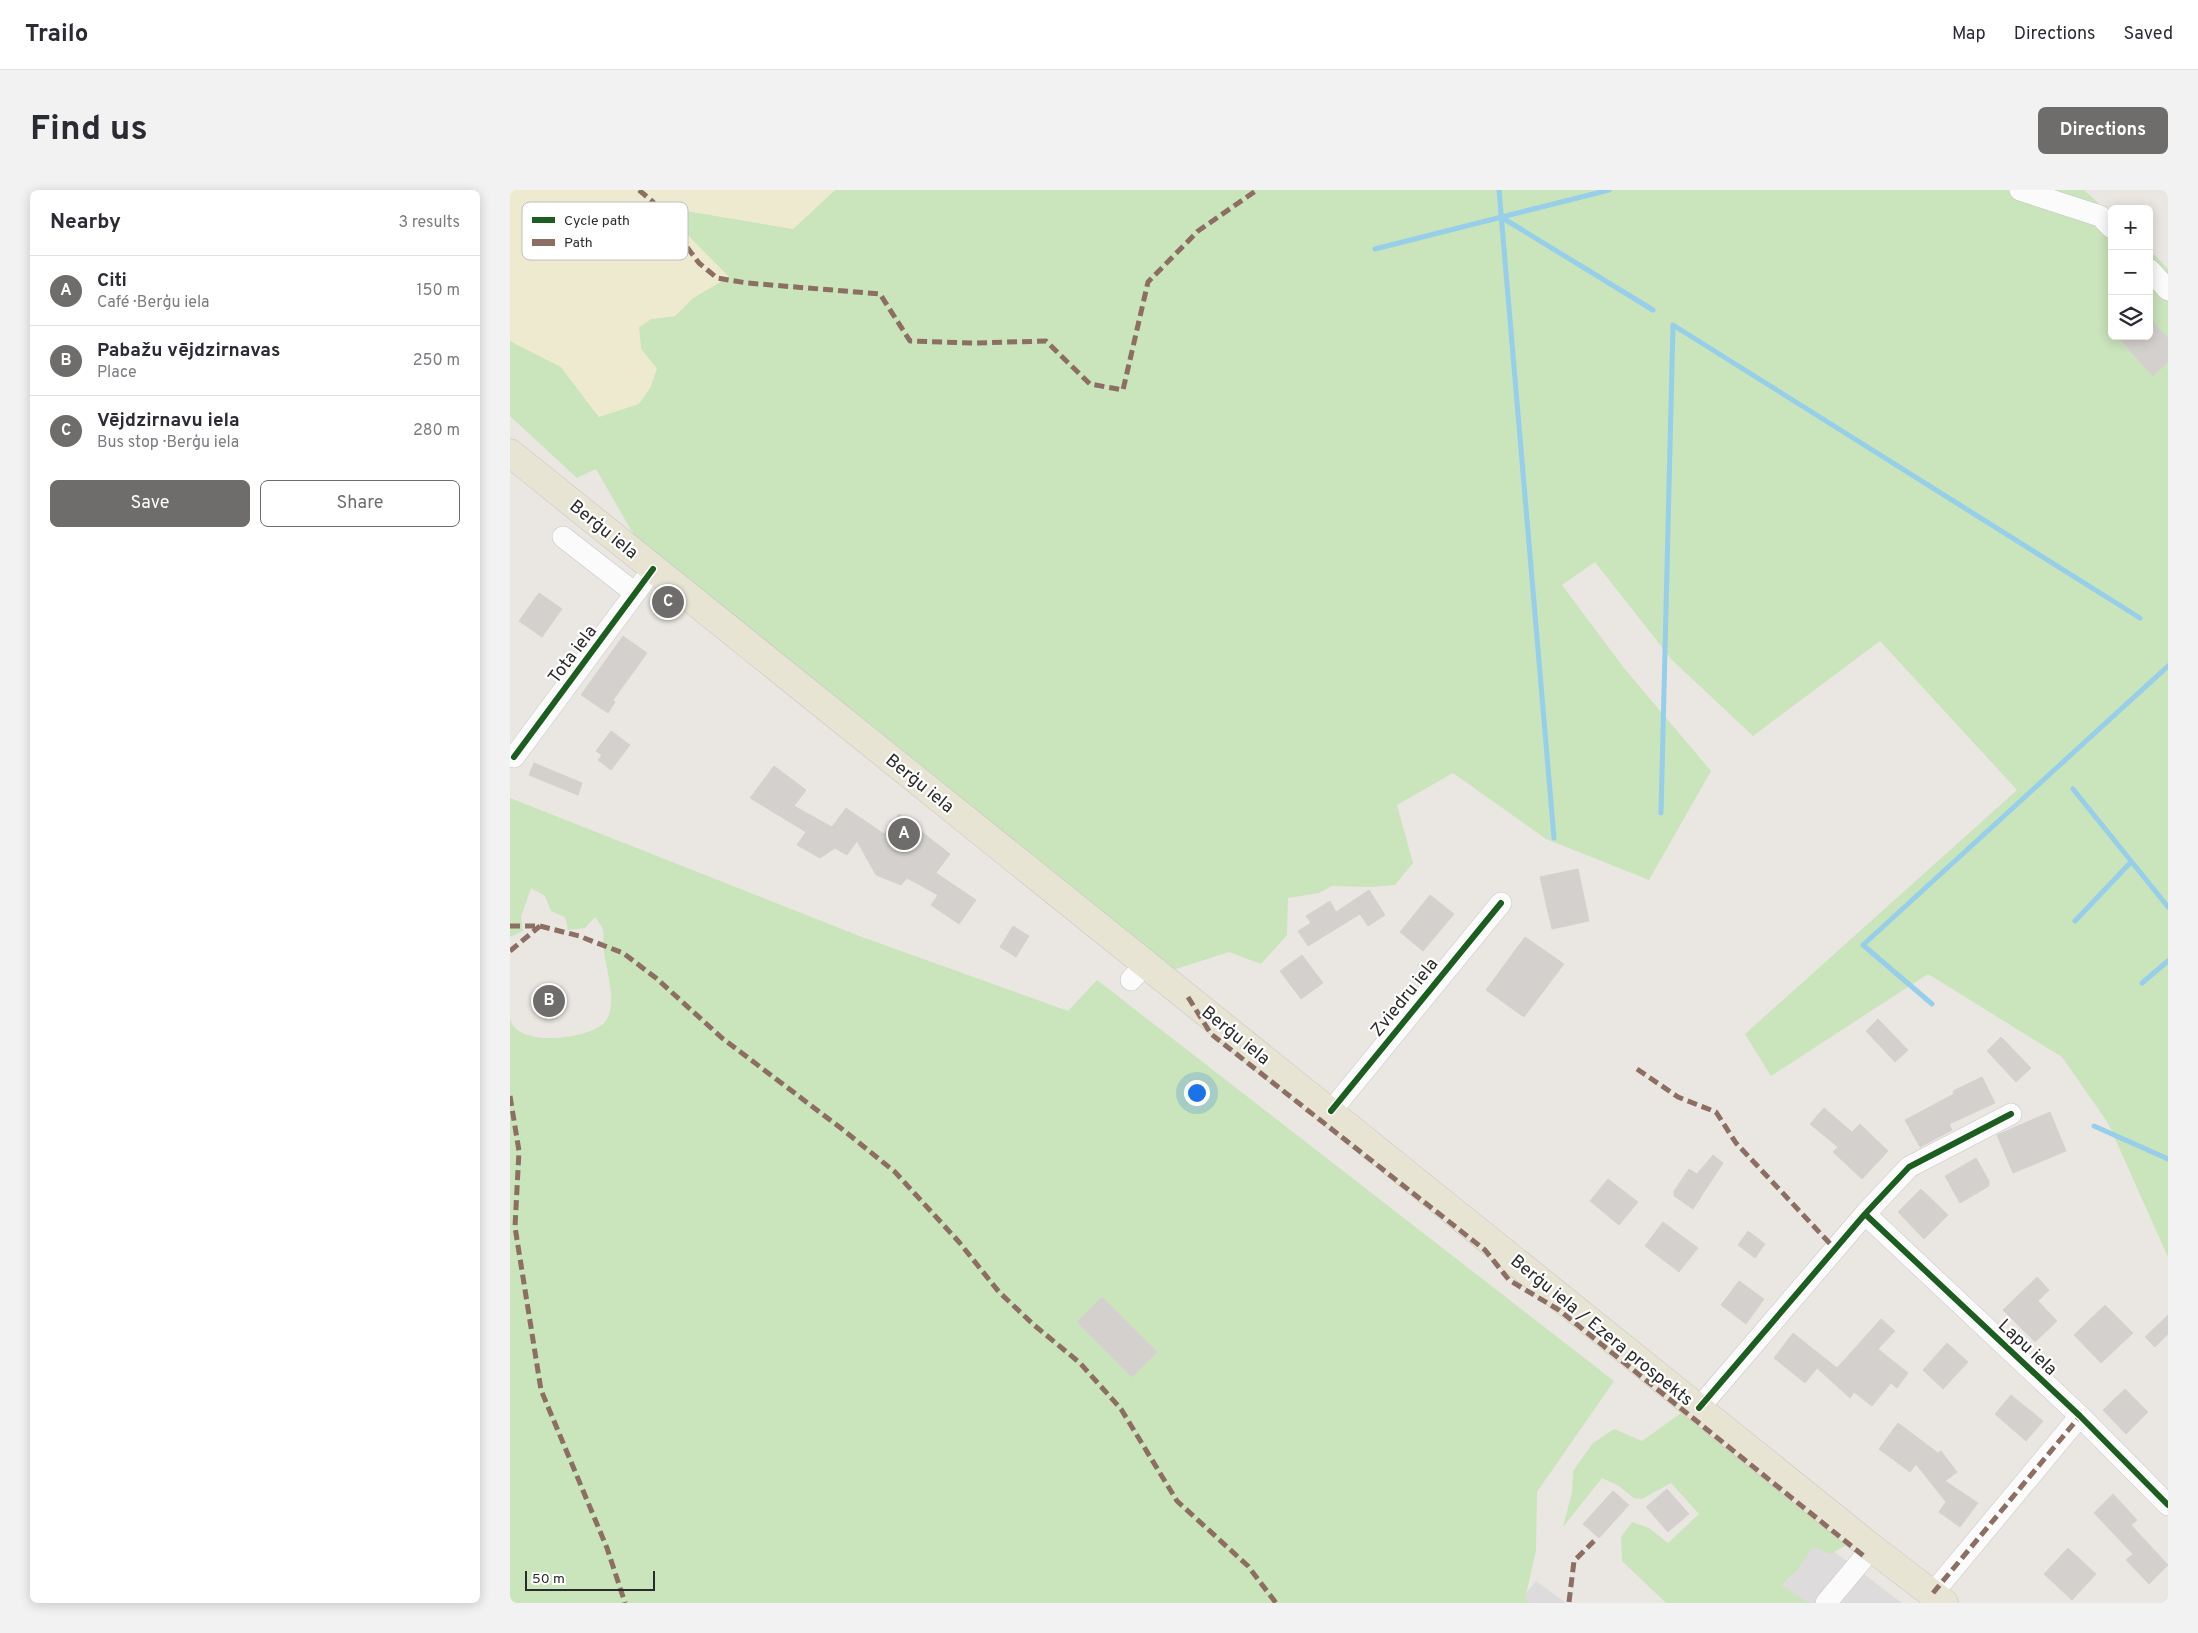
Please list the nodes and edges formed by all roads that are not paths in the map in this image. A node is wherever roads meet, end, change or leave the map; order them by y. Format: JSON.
{"nodes":[{"id":1,"x":2020,"y":190,"type":"edge"},
{"id":2,"x":2108,"y":224,"type":"edge"},
{"id":3,"x":2153,"y":273,"type":"edge"},
{"id":4,"x":2168,"y":290,"type":"edge"},
{"id":5,"x":510,"y":453,"type":"edge"},
{"id":6,"x":563,"y":537,"type":"dead end"},
{"id":7,"x":653,"y":569,"type":"junction"},
{"id":8,"x":635,"y":593,"type":"junction"},
{"id":9,"x":514,"y":757,"type":"dead end"},
{"id":10,"x":1501,"y":903,"type":"dead end"},
{"id":11,"x":1331,"y":1111,"type":"junction"},
{"id":12,"x":2011,"y":1114,"type":"dead end"},
{"id":13,"x":1865,"y":1214,"type":"junction"},
{"id":14,"x":1699,"y":1408,"type":"junction"},
{"id":15,"x":2080,"y":1416,"type":"junction"},
{"id":16,"x":2168,"y":1505,"type":"edge"},
{"id":17,"x":1872,"y":1548,"type":"junction"},
{"id":18,"x":1939,"y":1598,"type":"edge"},
{"id":19,"x":1826,"y":1603,"type":"edge"}],
"edges":[{"from":1,"to":2,"type":"street"},
{"from":3,"to":4,"type":"street"},
{"from":5,"to":7,"type":"main road","name":"Berģu iela"},
{"from":6,"to":8,"type":"street"},
{"from":7,"to":8,"type":"street","name":"Tota iela"},
{"from":7,"to":11,"type":"main road","name":"Berģu iela"},
{"from":8,"to":9,"type":"street","name":"Tota iela"},
{"from":10,"to":11,"type":"street","name":"Zviedru iela"},
{"from":11,"to":14,"type":"main road","name":"Berģu iela / Ezera prospekts"},
{"from":12,"to":13,"type":"street"},
{"from":13,"to":14,"type":"street"},
{"from":13,"to":15,"type":"street","name":"Lapu iela"},
{"from":14,"to":17,"type":"main road","name":"Berģu iela / Ezera prospekts"},
{"from":15,"to":16,"type":"street","name":"Lapu iela"},
{"from":15,"to":18,"type":"street"},
{"from":17,"to":18,"type":"main road","name":"Berģu iela / Ezera prospekts"},
{"from":17,"to":19,"type":"street"}]}
